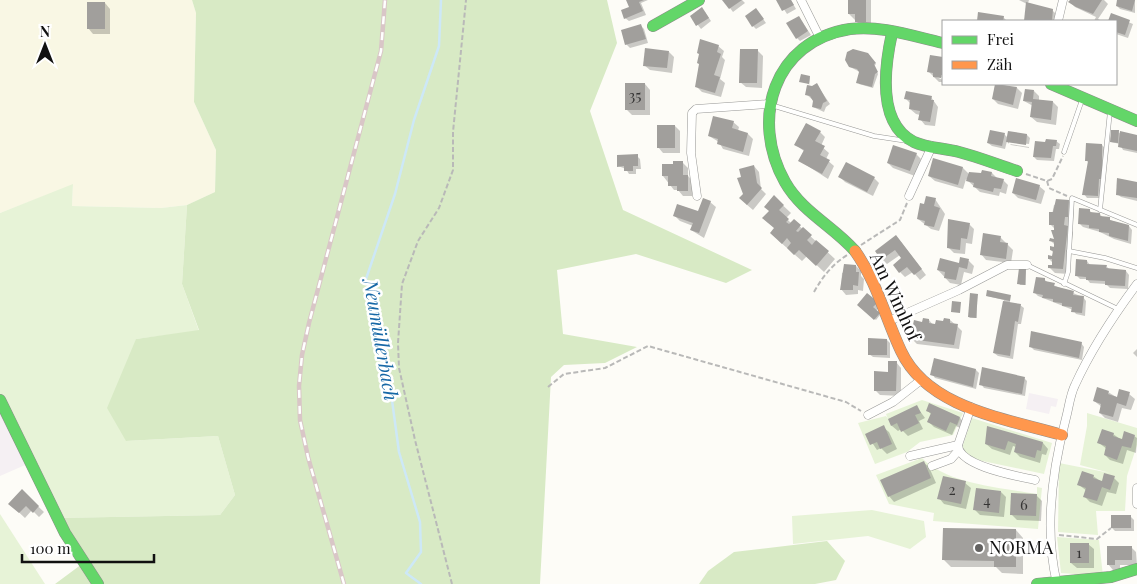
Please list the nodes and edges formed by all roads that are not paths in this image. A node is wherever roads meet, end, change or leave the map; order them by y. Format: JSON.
{"nodes":[{"id":1,"x":699,"y":0,"type":"edge"},
{"id":2,"x":801,"y":0,"type":"edge"},
{"id":3,"x":1063,"y":0,"type":"edge"},
{"id":4,"x":1058,"y":20,"type":"edge"},
{"id":5,"x":652,"y":26,"type":"dead end"},
{"id":6,"x":892,"y":33,"type":"junction"},
{"id":7,"x":820,"y":38,"type":"junction"},
{"id":8,"x":942,"y":43,"type":"edge"},
{"id":9,"x":1054,"y":85,"type":"edge"},
{"id":10,"x":1083,"y":98,"type":"junction"},
{"id":11,"x":769,"y":104,"type":"junction"},
{"id":12,"x":1110,"y":111,"type":"junction"},
{"id":13,"x":1137,"y":121,"type":"edge"},
{"id":14,"x":912,"y":141,"type":"junction"},
{"id":15,"x":932,"y":146,"type":"junction"},
{"id":16,"x":1064,"y":152,"type":"road end"},
{"id":17,"x":1017,"y":172,"type":"road end"},
{"id":18,"x":697,"y":196,"type":"dead end"},
{"id":19,"x":909,"y":196,"type":"dead end"},
{"id":20,"x":1100,"y":210,"type":"junction"},
{"id":21,"x":1137,"y":225,"type":"edge"},
{"id":22,"x":1069,"y":251,"type":"junction"},
{"id":23,"x":1027,"y":265,"type":"joint"},
{"id":24,"x":1137,"y":268,"type":"edge"},
{"id":25,"x":1064,"y":284,"type":"junction"},
{"id":26,"x":1137,"y":284,"type":"edge"},
{"id":27,"x":1118,"y":309,"type":"junction"},
{"id":28,"x":890,"y":320,"type":"junction"},
{"id":29,"x":921,"y":380,"type":"junction"},
{"id":30,"x":0,"y":400,"type":"edge"},
{"id":31,"x":971,"y":407,"type":"junction"},
{"id":32,"x":3,"y":414,"type":"edge"},
{"id":33,"x":868,"y":415,"type":"road end"},
{"id":34,"x":1062,"y":435,"type":"junction"},
{"id":35,"x":958,"y":448,"type":"junction"},
{"id":36,"x":910,"y":456,"type":"dead end"},
{"id":37,"x":932,"y":466,"type":"dead end"},
{"id":38,"x":1035,"y":480,"type":"dead end"},
{"id":39,"x":1137,"y":488,"type":"edge"},
{"id":40,"x":1137,"y":504,"type":"edge"},
{"id":41,"x":1137,"y":569,"type":"edge"},
{"id":42,"x":1057,"y":583,"type":"edge"},
{"id":43,"x":98,"y":584,"type":"edge"},
{"id":44,"x":1037,"y":584,"type":"edge"}],
"edges":[{"from":1,"to":5,"type":"street"},
{"from":2,"to":7,"type":"street"},
{"from":3,"to":4,"type":"street"},
{"from":6,"to":7,"type":"street","name":"Am Wimhof"},
{"from":6,"to":8,"type":"street","name":"Am Wimhof"},
{"from":6,"to":14,"type":"street"},
{"from":7,"to":11,"type":"street","name":"Am Wimhof"},
{"from":9,"to":10,"type":"street"},
{"from":10,"to":12,"type":"street"},
{"from":10,"to":16,"type":"lane"},
{"from":11,"to":14,"type":"lane"},
{"from":11,"to":18,"type":"street"},
{"from":11,"to":28,"type":"street","name":"Am Wimhof"},
{"from":12,"to":13,"type":"street"},
{"from":12,"to":20,"type":"lane"},
{"from":14,"to":15,"type":"street"},
{"from":15,"to":17,"type":"street"},
{"from":15,"to":19,"type":"street"},
{"from":20,"to":21,"type":"lane"},
{"from":20,"to":22,"type":"lane"},
{"from":22,"to":24,"type":"lane"},
{"from":22,"to":25,"type":"lane"},
{"from":23,"to":25,"type":"lane"},
{"from":23,"to":28,"type":"street"},
{"from":25,"to":27,"type":"lane"},
{"from":26,"to":27,"type":"street"},
{"from":27,"to":34,"type":"street"},
{"from":28,"to":29,"type":"street","name":"Am Wimhof"},
{"from":29,"to":31,"type":"street","name":"Am Wimhof"},
{"from":29,"to":33,"type":"street"},
{"from":30,"to":32,"type":"street"},
{"from":31,"to":34,"type":"street","name":"Am Wimhof"},
{"from":31,"to":35,"type":"street"},
{"from":32,"to":43,"type":"street"},
{"from":34,"to":42,"type":"street"},
{"from":35,"to":36,"type":"street"},
{"from":35,"to":37,"type":"street"},
{"from":35,"to":38,"type":"street"},
{"from":39,"to":40,"type":"street"},
{"from":41,"to":42,"type":"street"},
{"from":42,"to":44,"type":"street"}]}
